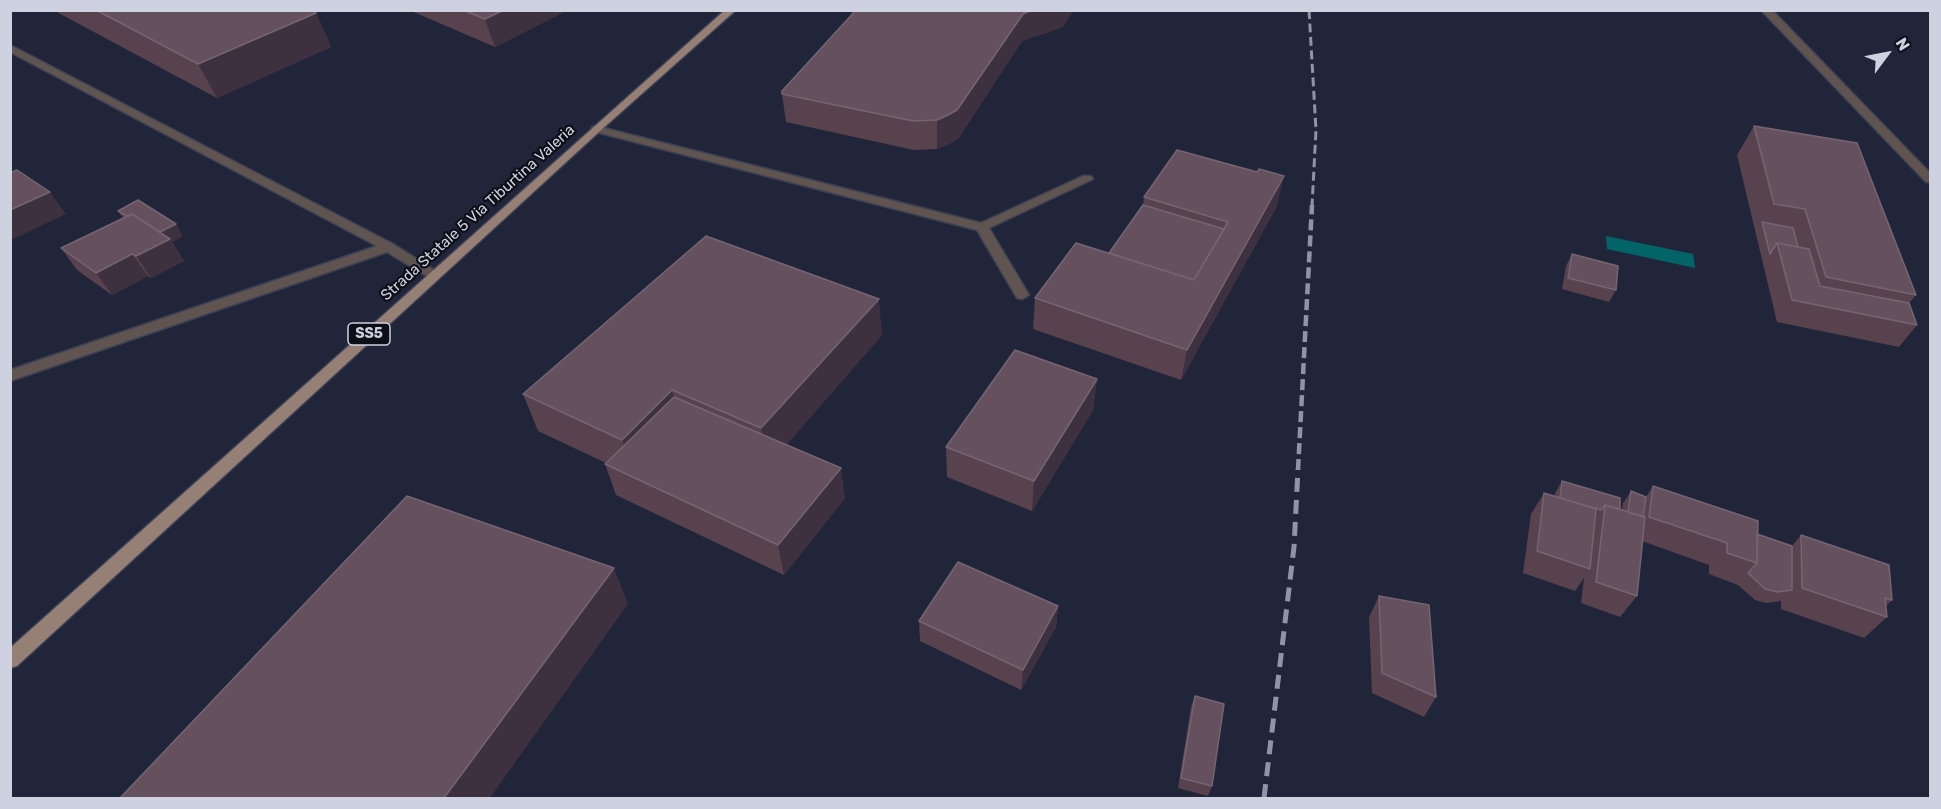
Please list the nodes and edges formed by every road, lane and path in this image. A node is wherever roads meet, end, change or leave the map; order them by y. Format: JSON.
{"nodes":[{"id":1,"x":731,"y":10,"type":"edge"},
{"id":2,"x":1766,"y":10,"type":"edge"},
{"id":3,"x":10,"y":48,"type":"edge"},
{"id":4,"x":596,"y":129,"type":"junction"},
{"id":5,"x":1087,"y":179,"type":"dead end"},
{"id":6,"x":1930,"y":179,"type":"edge"},
{"id":7,"x":982,"y":227,"type":"junction"},
{"id":8,"x":388,"y":247,"type":"junction"},
{"id":9,"x":435,"y":275,"type":"junction"},
{"id":10,"x":1022,"y":296,"type":"dead end"},
{"id":11,"x":10,"y":376,"type":"edge"},
{"id":12,"x":10,"y":660,"type":"edge"}],
"edges":[{"from":1,"to":4,"type":"main road","name":"Strada Statale 5 Via Tiburtina Valeria","number":"SS5"},
{"from":2,"to":6,"type":"street"},
{"from":3,"to":8,"type":"street"},
{"from":4,"to":7,"type":"street"},
{"from":4,"to":9,"type":"main road","name":"Strada Statale 5 Via Tiburtina Valeria","number":"SS5"},
{"from":5,"to":7,"type":"street"},
{"from":7,"to":10,"type":"street"},
{"from":8,"to":9,"type":"street"},
{"from":8,"to":11,"type":"street"},
{"from":9,"to":12,"type":"main road","name":"Strada Statale 5 Via Tiburtina Valeria","number":"SS5"}]}
